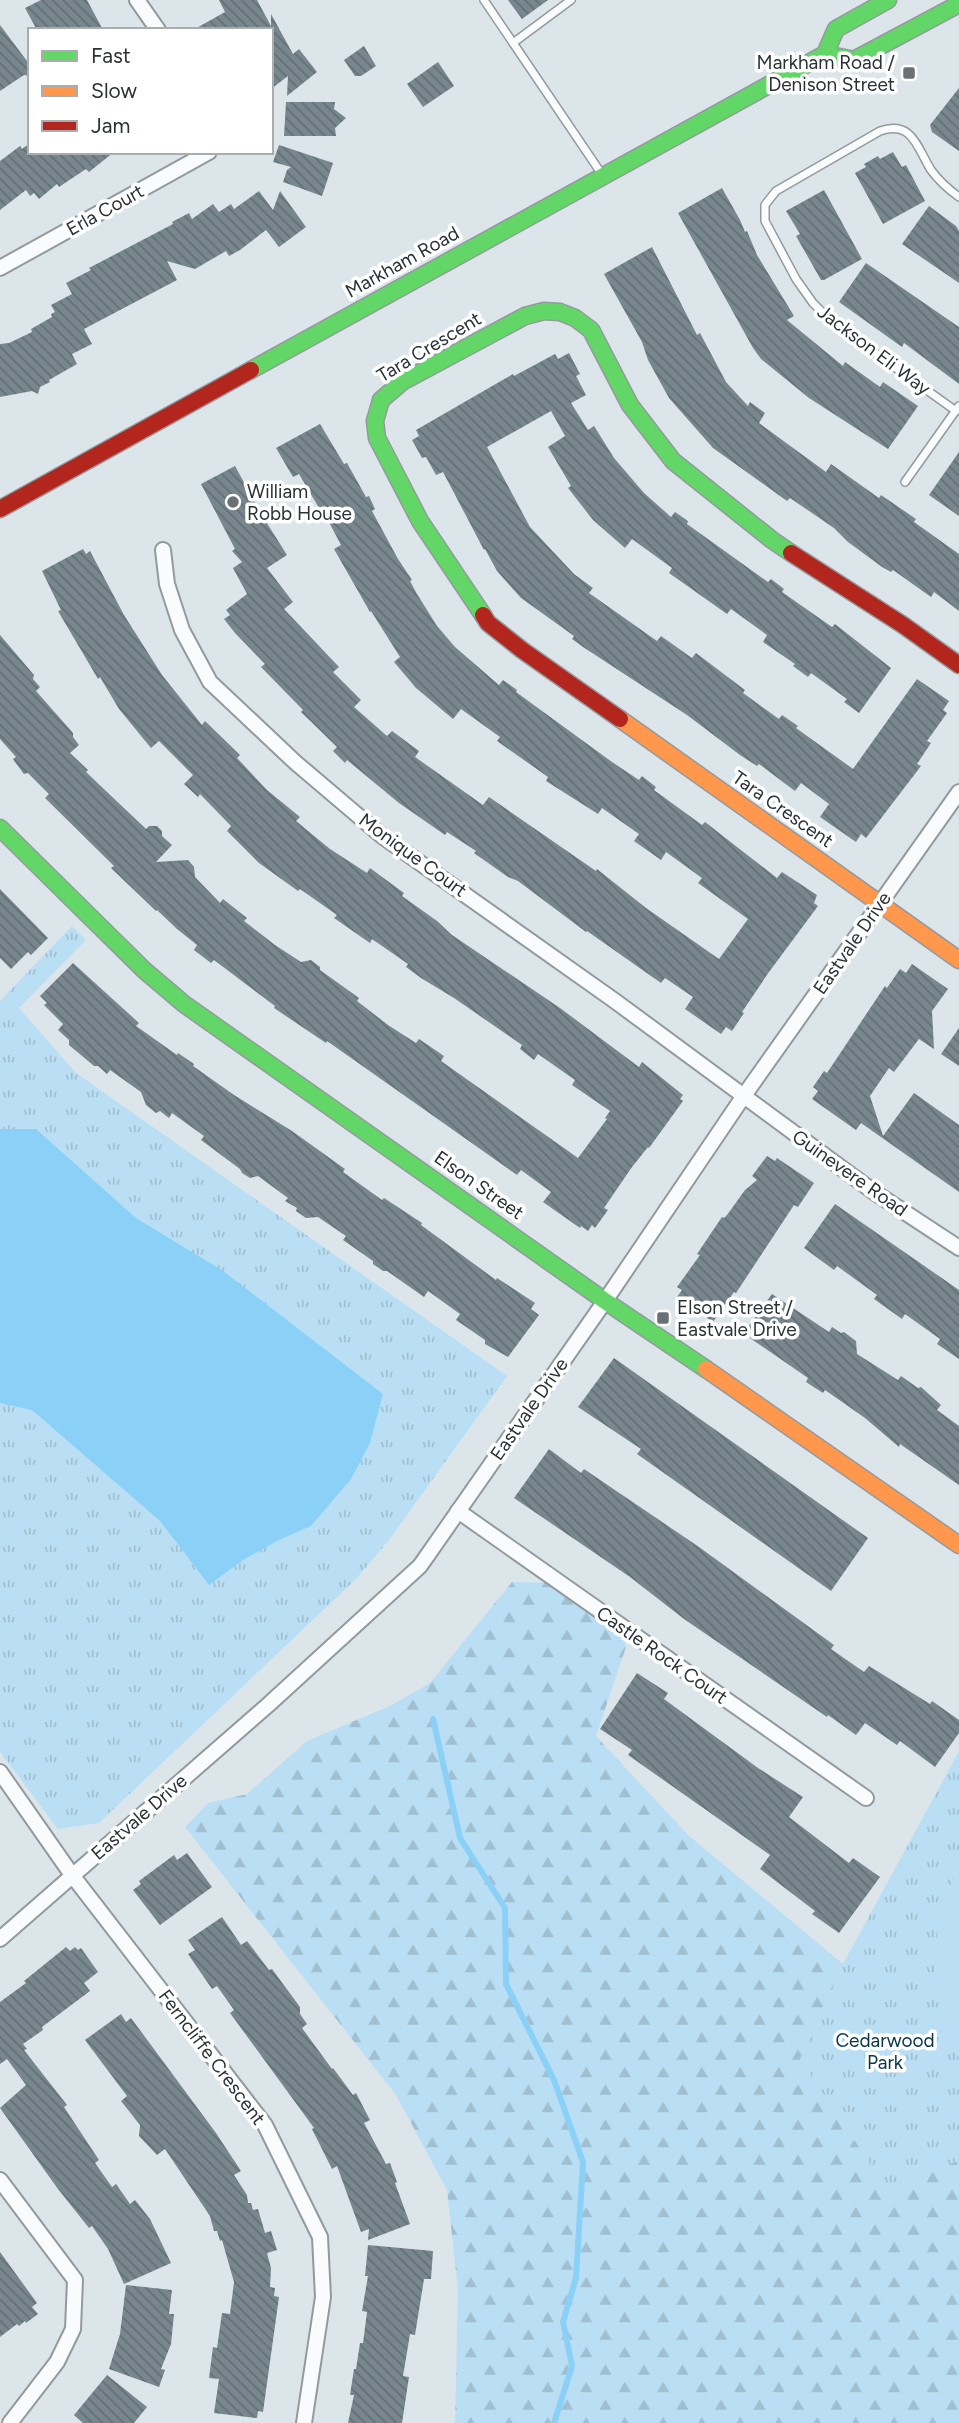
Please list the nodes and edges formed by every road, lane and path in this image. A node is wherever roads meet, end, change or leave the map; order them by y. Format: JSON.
{"nodes":[{"id":1,"x":136,"y":0,"type":"edge"},
{"id":2,"x":484,"y":0,"type":"edge"},
{"id":3,"x":571,"y":0,"type":"edge"},
{"id":4,"x":888,"y":0,"type":"edge"},
{"id":5,"x":956,"y":5,"type":"edge"},
{"id":6,"x":157,"y":28,"type":"edge"},
{"id":7,"x":513,"y":43,"type":"junction"},
{"id":8,"x":825,"y":54,"type":"junction"},
{"id":9,"x":205,"y":154,"type":"edge"},
{"id":10,"x":603,"y":175,"type":"junction"},
{"id":11,"x":959,"y":197,"type":"edge"},
{"id":12,"x":0,"y":268,"type":"edge"},
{"id":13,"x":957,"y":409,"type":"edge"},
{"id":14,"x":905,"y":482,"type":"dead end"},
{"id":15,"x":0,"y":509,"type":"edge"},
{"id":16,"x":163,"y":550,"type":"dead end"},
{"id":17,"x":959,"y":665,"type":"edge"},
{"id":18,"x":959,"y":792,"type":"edge"},
{"id":19,"x":2,"y":834,"type":"edge"},
{"id":20,"x":880,"y":903,"type":"junction"},
{"id":21,"x":959,"y":960,"type":"edge"},
{"id":22,"x":743,"y":1097,"type":"junction"},
{"id":23,"x":959,"y":1248,"type":"edge"},
{"id":24,"x":605,"y":1301,"type":"junction"},
{"id":25,"x":458,"y":1511,"type":"junction"},
{"id":26,"x":959,"y":1545,"type":"edge"},
{"id":27,"x":0,"y":1772,"type":"edge"},
{"id":28,"x":866,"y":1798,"type":"dead end"},
{"id":29,"x":72,"y":1875,"type":"junction"},
{"id":30,"x":0,"y":1939,"type":"edge"},
{"id":31,"x":0,"y":2180,"type":"edge"},
{"id":32,"x":10,"y":2423,"type":"edge"},
{"id":33,"x":304,"y":2423,"type":"edge"}],
"edges":[{"from":1,"to":6,"type":"street"},
{"from":2,"to":7,"type":"lane"},
{"from":3,"to":7,"type":"lane"},
{"from":4,"to":8,"type":"street","name":"Markham Road"},
{"from":5,"to":8,"type":"street"},
{"from":7,"to":10,"type":"lane"},
{"from":8,"to":10,"type":"street","name":"Markham Road"},
{"from":9,"to":12,"type":"street","name":"Erla Court"},
{"from":10,"to":15,"type":"street","name":"Markham Road"},
{"from":11,"to":13,"type":"lane","name":"Jackson Eli Way"},
{"from":13,"to":14,"type":"lane"},
{"from":16,"to":22,"type":"street","name":"Monique Court"},
{"from":17,"to":20,"type":"street","name":"Tara Crescent"},
{"from":18,"to":20,"type":"street","name":"Eastvale Drive"},
{"from":19,"to":24,"type":"street","name":"Elson Street"},
{"from":20,"to":21,"type":"street"},
{"from":20,"to":22,"type":"street","name":"Eastvale Drive"},
{"from":22,"to":23,"type":"street","name":"Guinevere Road"},
{"from":22,"to":24,"type":"street","name":"Eastvale Drive"},
{"from":24,"to":25,"type":"street","name":"Eastvale Drive"},
{"from":24,"to":26,"type":"street","name":"Elson Street"},
{"from":25,"to":28,"type":"street","name":"Castle Rock Court"},
{"from":25,"to":29,"type":"street","name":"Eastvale Drive"},
{"from":27,"to":29,"type":"street","name":"Ferncliffe Crescent"},
{"from":29,"to":30,"type":"street","name":"Eastvale Drive"},
{"from":29,"to":33,"type":"street","name":"Ferncliffe Crescent"},
{"from":31,"to":32,"type":"street"}]}
